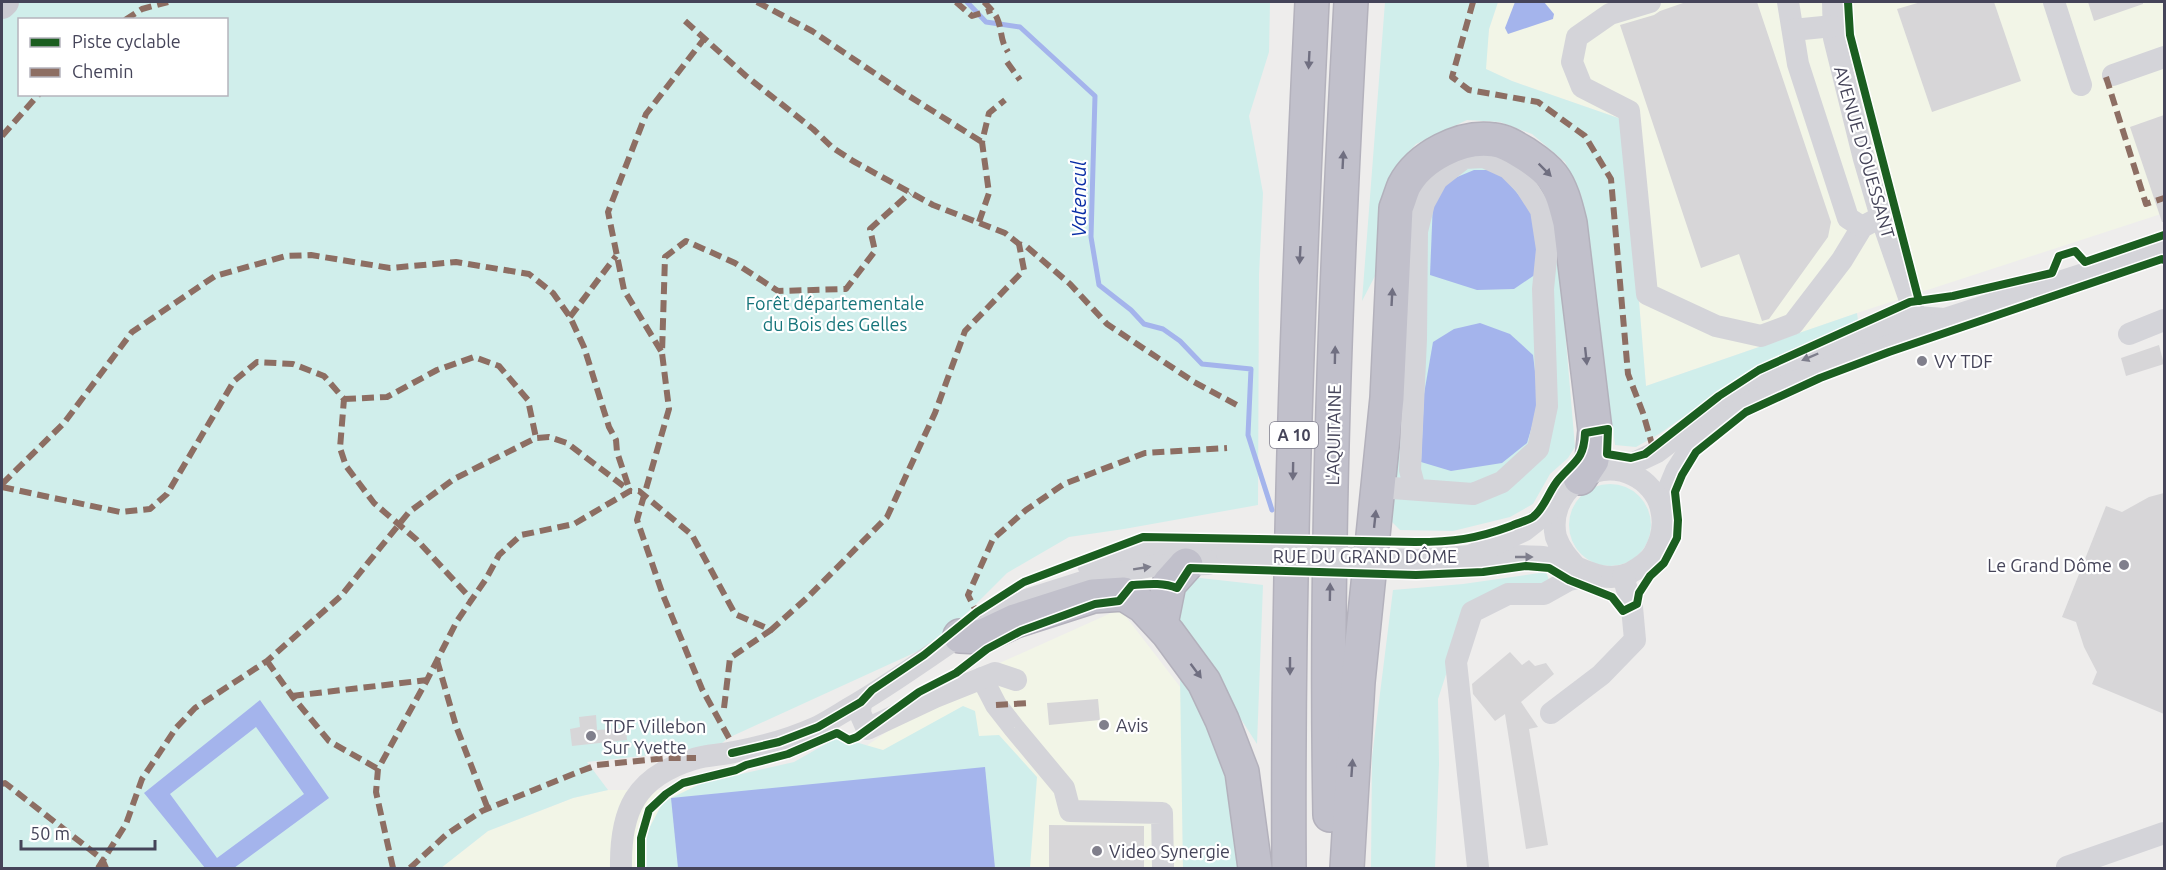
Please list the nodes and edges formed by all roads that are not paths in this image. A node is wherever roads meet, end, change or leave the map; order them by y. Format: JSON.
{"nodes":[{"id":1,"x":4,"y":2,"type":"edge"},
{"id":2,"x":1312,"y":2,"type":"edge"},
{"id":3,"x":1351,"y":2,"type":"edge"},
{"id":4,"x":1650,"y":2,"type":"edge"},
{"id":5,"x":1788,"y":2,"type":"edge"},
{"id":6,"x":1833,"y":2,"type":"edge"},
{"id":7,"x":2054,"y":2,"type":"edge"},
{"id":8,"x":2,"y":5,"type":"edge"},
{"id":9,"x":1833,"y":26,"type":"junction"},
{"id":10,"x":1793,"y":30,"type":"junction"},
{"id":11,"x":2164,"y":57,"type":"edge"},
{"id":12,"x":2113,"y":75,"type":"dead end"},
{"id":13,"x":2081,"y":85,"type":"dead end"},
{"id":14,"x":1871,"y":222,"type":"junction"},
{"id":15,"x":2164,"y":248,"type":"edge"},
{"id":16,"x":2164,"y":320,"type":"edge"},
{"id":17,"x":1919,"y":326,"type":"junction"},
{"id":18,"x":2129,"y":334,"type":"dead end"},
{"id":19,"x":1619,"y":470,"type":"junction"},
{"id":20,"x":1580,"y":478,"type":"junction"},
{"id":21,"x":1379,"y":487,"type":"junction"},
{"id":22,"x":1415,"y":489,"type":"junction"},
{"id":23,"x":1559,"y":502,"type":"junction"},
{"id":24,"x":1661,"y":507,"type":"junction"},
{"id":25,"x":1470,"y":556,"type":"junction"},
{"id":26,"x":1208,"y":558,"type":"junction"},
{"id":27,"x":1584,"y":571,"type":"junction"},
{"id":28,"x":1623,"y":576,"type":"junction"},
{"id":29,"x":1161,"y":624,"type":"junction"},
{"id":30,"x":965,"y":633,"type":"junction"},
{"id":31,"x":982,"y":678,"type":"junction"},
{"id":32,"x":1016,"y":680,"type":"dead end"},
{"id":33,"x":861,"y":702,"type":"junction"},
{"id":34,"x":1551,"y":713,"type":"dead end"},
{"id":35,"x":2164,"y":833,"type":"edge"},
{"id":36,"x":1478,"y":867,"type":"dead end"},
{"id":37,"x":2067,"y":867,"type":"edge"},
{"id":38,"x":621,"y":868,"type":"edge"},
{"id":39,"x":1163,"y":868,"type":"edge"},
{"id":40,"x":1255,"y":868,"type":"edge"},
{"id":41,"x":1289,"y":868,"type":"edge"},
{"id":42,"x":1331,"y":868,"type":"edge"},
{"id":43,"x":1347,"y":868,"type":"edge"}],
"edges":[{"from":1,"to":8,"type":"main road"},
{"from":2,"to":41,"type":"highway","number":"A 10","one_way":true},
{"from":42,"to":3,"type":"highway","name":"L'AQUITAINE","number":"A 10","one_way":true},
{"from":4,"to":14,"type":"street"},
{"from":5,"to":10,"type":"street"},
{"from":6,"to":9,"type":"street","name":"AVENUE D'OUESSANT"},
{"from":7,"to":13,"type":"street"},
{"from":9,"to":10,"type":"street"},
{"from":9,"to":14,"type":"street","name":"AVENUE D'OUESSANT"},
{"from":10,"to":14,"type":"street"},
{"from":11,"to":12,"type":"street"},
{"from":14,"to":17,"type":"street","name":"AVENUE D'OUESSANT"},
{"from":15,"to":17,"type":"street"},
{"from":16,"to":18,"type":"street"},
{"from":17,"to":19,"type":"street","one_way":true},
{"from":17,"to":24,"type":"street"},
{"from":19,"to":20,"type":"street"},
{"from":19,"to":24,"type":"street"},
{"from":21,"to":20,"type":"highway","one_way":true},
{"from":20,"to":23,"type":"street"},
{"from":21,"to":22,"type":"street"},
{"from":43,"to":21,"type":"highway","one_way":true},
{"from":22,"to":22,"type":"street"},
{"from":23,"to":25,"type":"street","name":"RUE DU GRAND DÔME"},
{"from":23,"to":27,"type":"street"},
{"from":24,"to":28,"type":"street"},
{"from":25,"to":26,"type":"street","name":"RUE DU GRAND DÔME","bridge":true},
{"from":25,"to":27,"type":"street","one_way":true},
{"from":26,"to":29,"type":"highway"},
{"from":26,"to":30,"type":"street","name":"RUE DU GRAND DÔME"},
{"from":27,"to":28,"type":"street"},
{"from":27,"to":36,"type":"street"},
{"from":28,"to":34,"type":"street"},
{"from":29,"to":30,"type":"highway"},
{"from":29,"to":40,"type":"highway","one_way":true},
{"from":30,"to":33,"type":"street","name":"RUE DU GRAND DÔME"},
{"from":31,"to":32,"type":"street"},
{"from":31,"to":33,"type":"street"},
{"from":31,"to":39,"type":"street"},
{"from":33,"to":38,"type":"street","name":"RUE DU GRAND DÔME"},
{"from":35,"to":37,"type":"street"}]}
